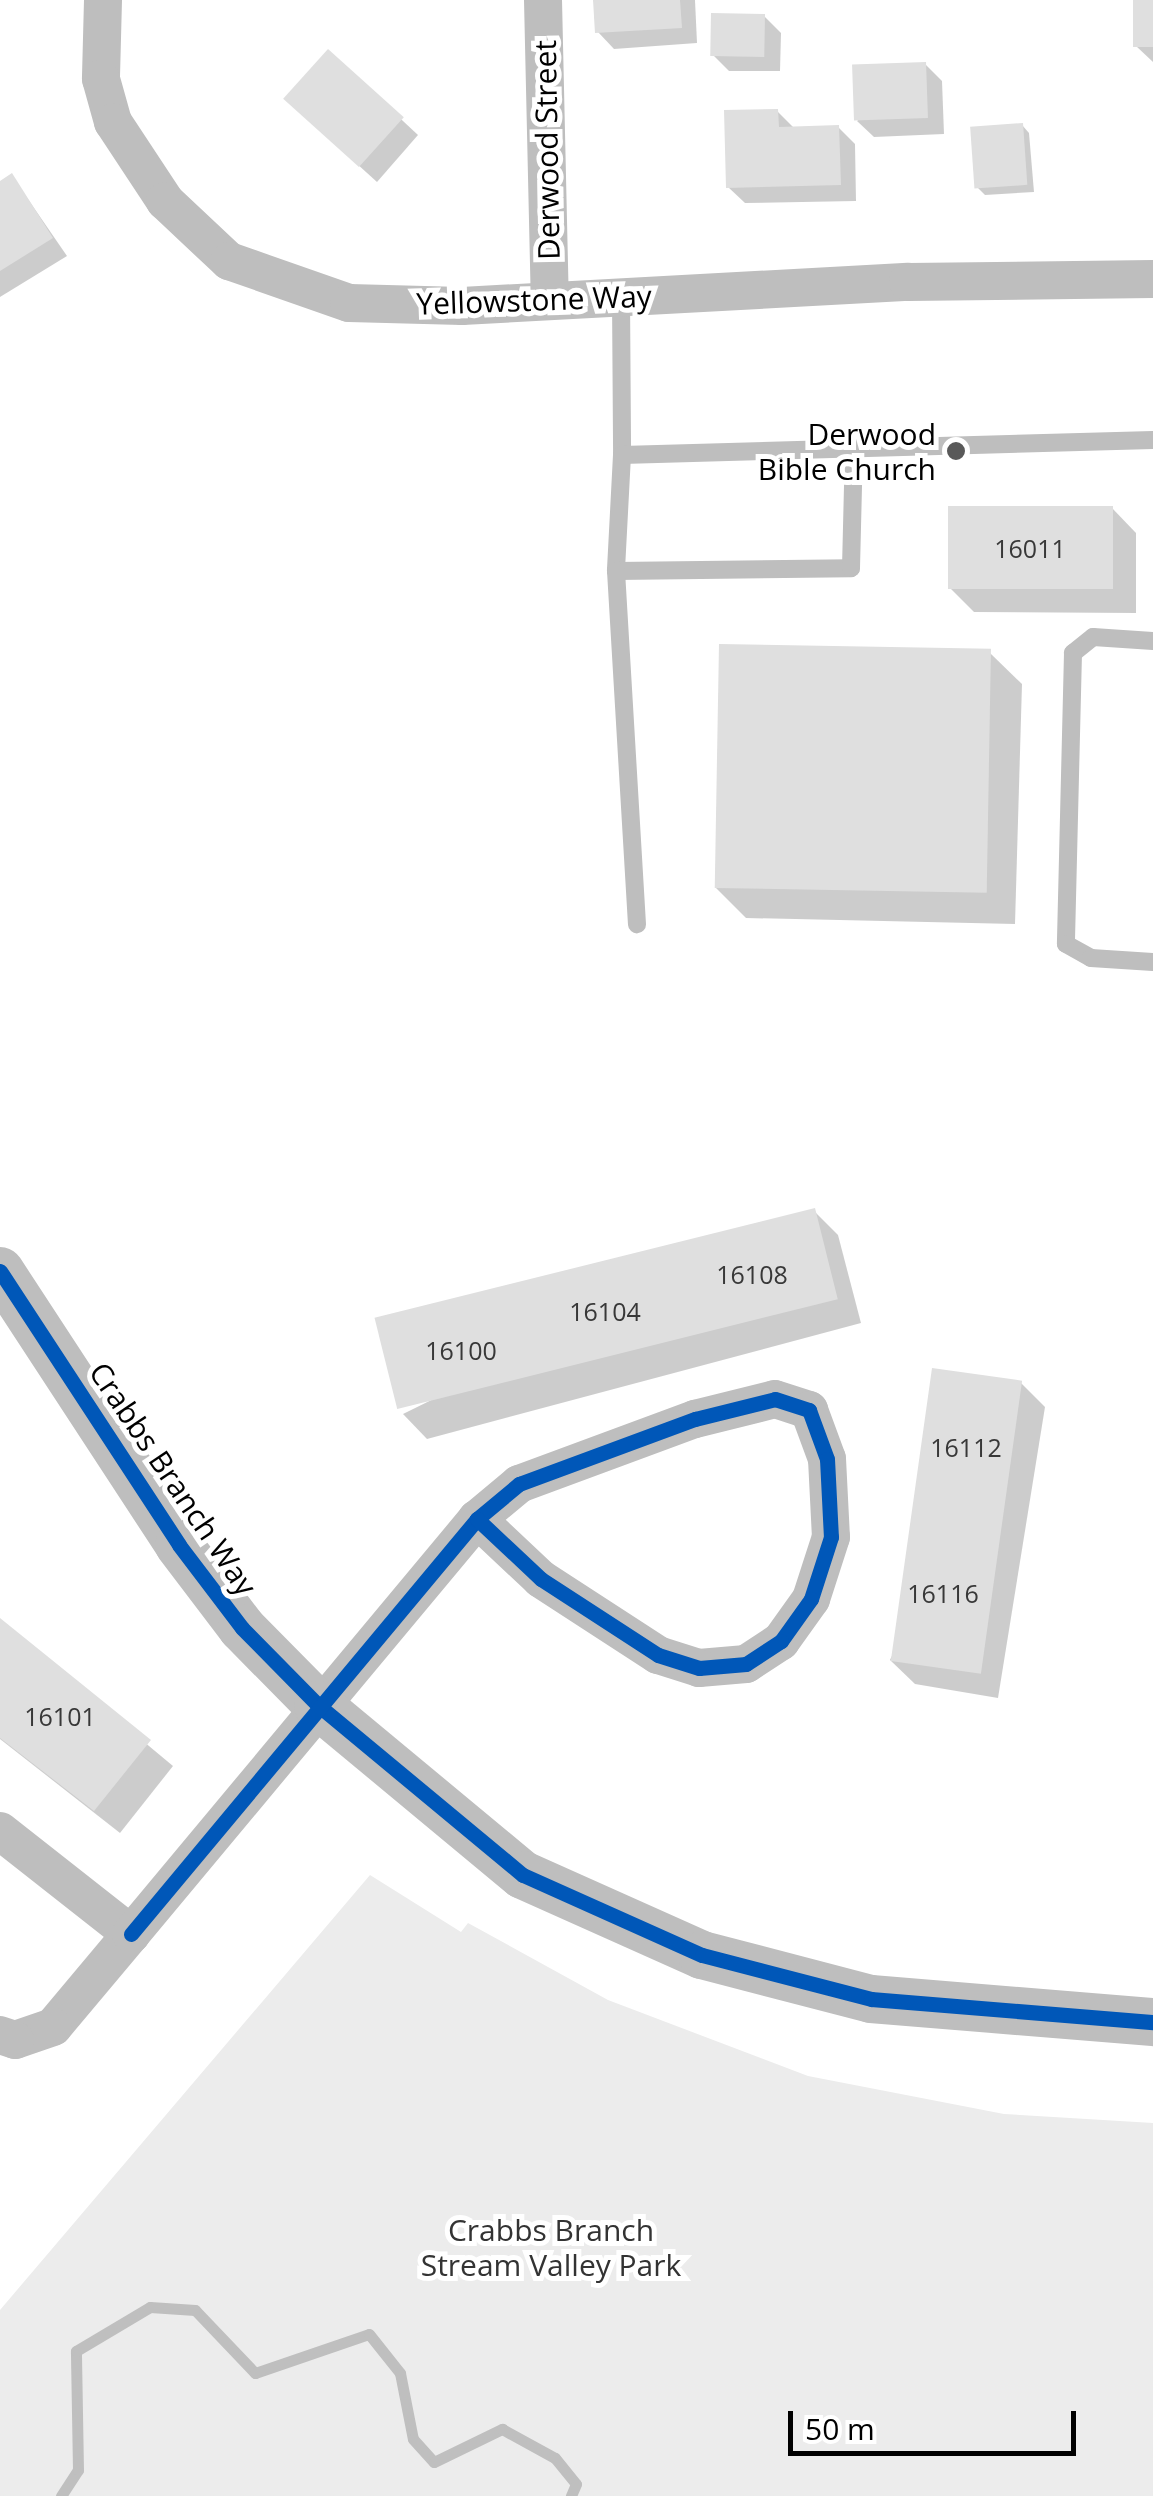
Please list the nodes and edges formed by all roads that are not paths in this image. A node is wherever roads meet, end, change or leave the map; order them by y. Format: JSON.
{"nodes":[{"id":1,"x":103,"y":0,"type":"edge"},
{"id":2,"x":544,"y":0,"type":"edge"},
{"id":3,"x":1153,"y":279,"type":"edge"},
{"id":4,"x":621,"y":297,"type":"junction"},
{"id":5,"x":550,"y":300,"type":"junction"},
{"id":6,"x":1153,"y":440,"type":"edge"},
{"id":7,"x":854,"y":449,"type":"junction"},
{"id":8,"x":622,"y":456,"type":"junction"},
{"id":9,"x":616,"y":571,"type":"junction"},
{"id":10,"x":1153,"y":640,"type":"edge"},
{"id":11,"x":637,"y":924,"type":"dead end"},
{"id":12,"x":1153,"y":962,"type":"edge"},
{"id":13,"x":0,"y":1270,"type":"edge"},
{"id":14,"x":476,"y":1519,"type":"junction"},
{"id":15,"x":318,"y":1705,"type":"junction"},
{"id":16,"x":0,"y":1831,"type":"edge"},
{"id":17,"x":131,"y":1934,"type":"junction"},
{"id":18,"x":1153,"y":2022,"type":"edge"},
{"id":19,"x":0,"y":2035,"type":"edge"}],
"edges":[{"from":1,"to":5,"type":"street","name":"Yellowstone Way"},
{"from":2,"to":5,"type":"street","name":"Derwood Street"},
{"from":3,"to":4,"type":"street","name":"Yellowstone Way"},
{"from":4,"to":5,"type":"street","name":"Yellowstone Way"},
{"from":4,"to":8,"type":"lane"},
{"from":6,"to":7,"type":"lane"},
{"from":7,"to":8,"type":"lane"},
{"from":7,"to":9,"type":"lane"},
{"from":8,"to":9,"type":"lane"},
{"from":9,"to":11,"type":"lane"},
{"from":10,"to":12,"type":"lane"},
{"from":13,"to":15,"type":"street","name":"Crabbs Branch Way"},
{"from":14,"to":14,"type":"street"},
{"from":14,"to":15,"type":"street"},
{"from":15,"to":17,"type":"street"},
{"from":15,"to":18,"type":"street","name":"Crabbs Branch Way"},
{"from":16,"to":17,"type":"street"},
{"from":17,"to":19,"type":"street"}]}
